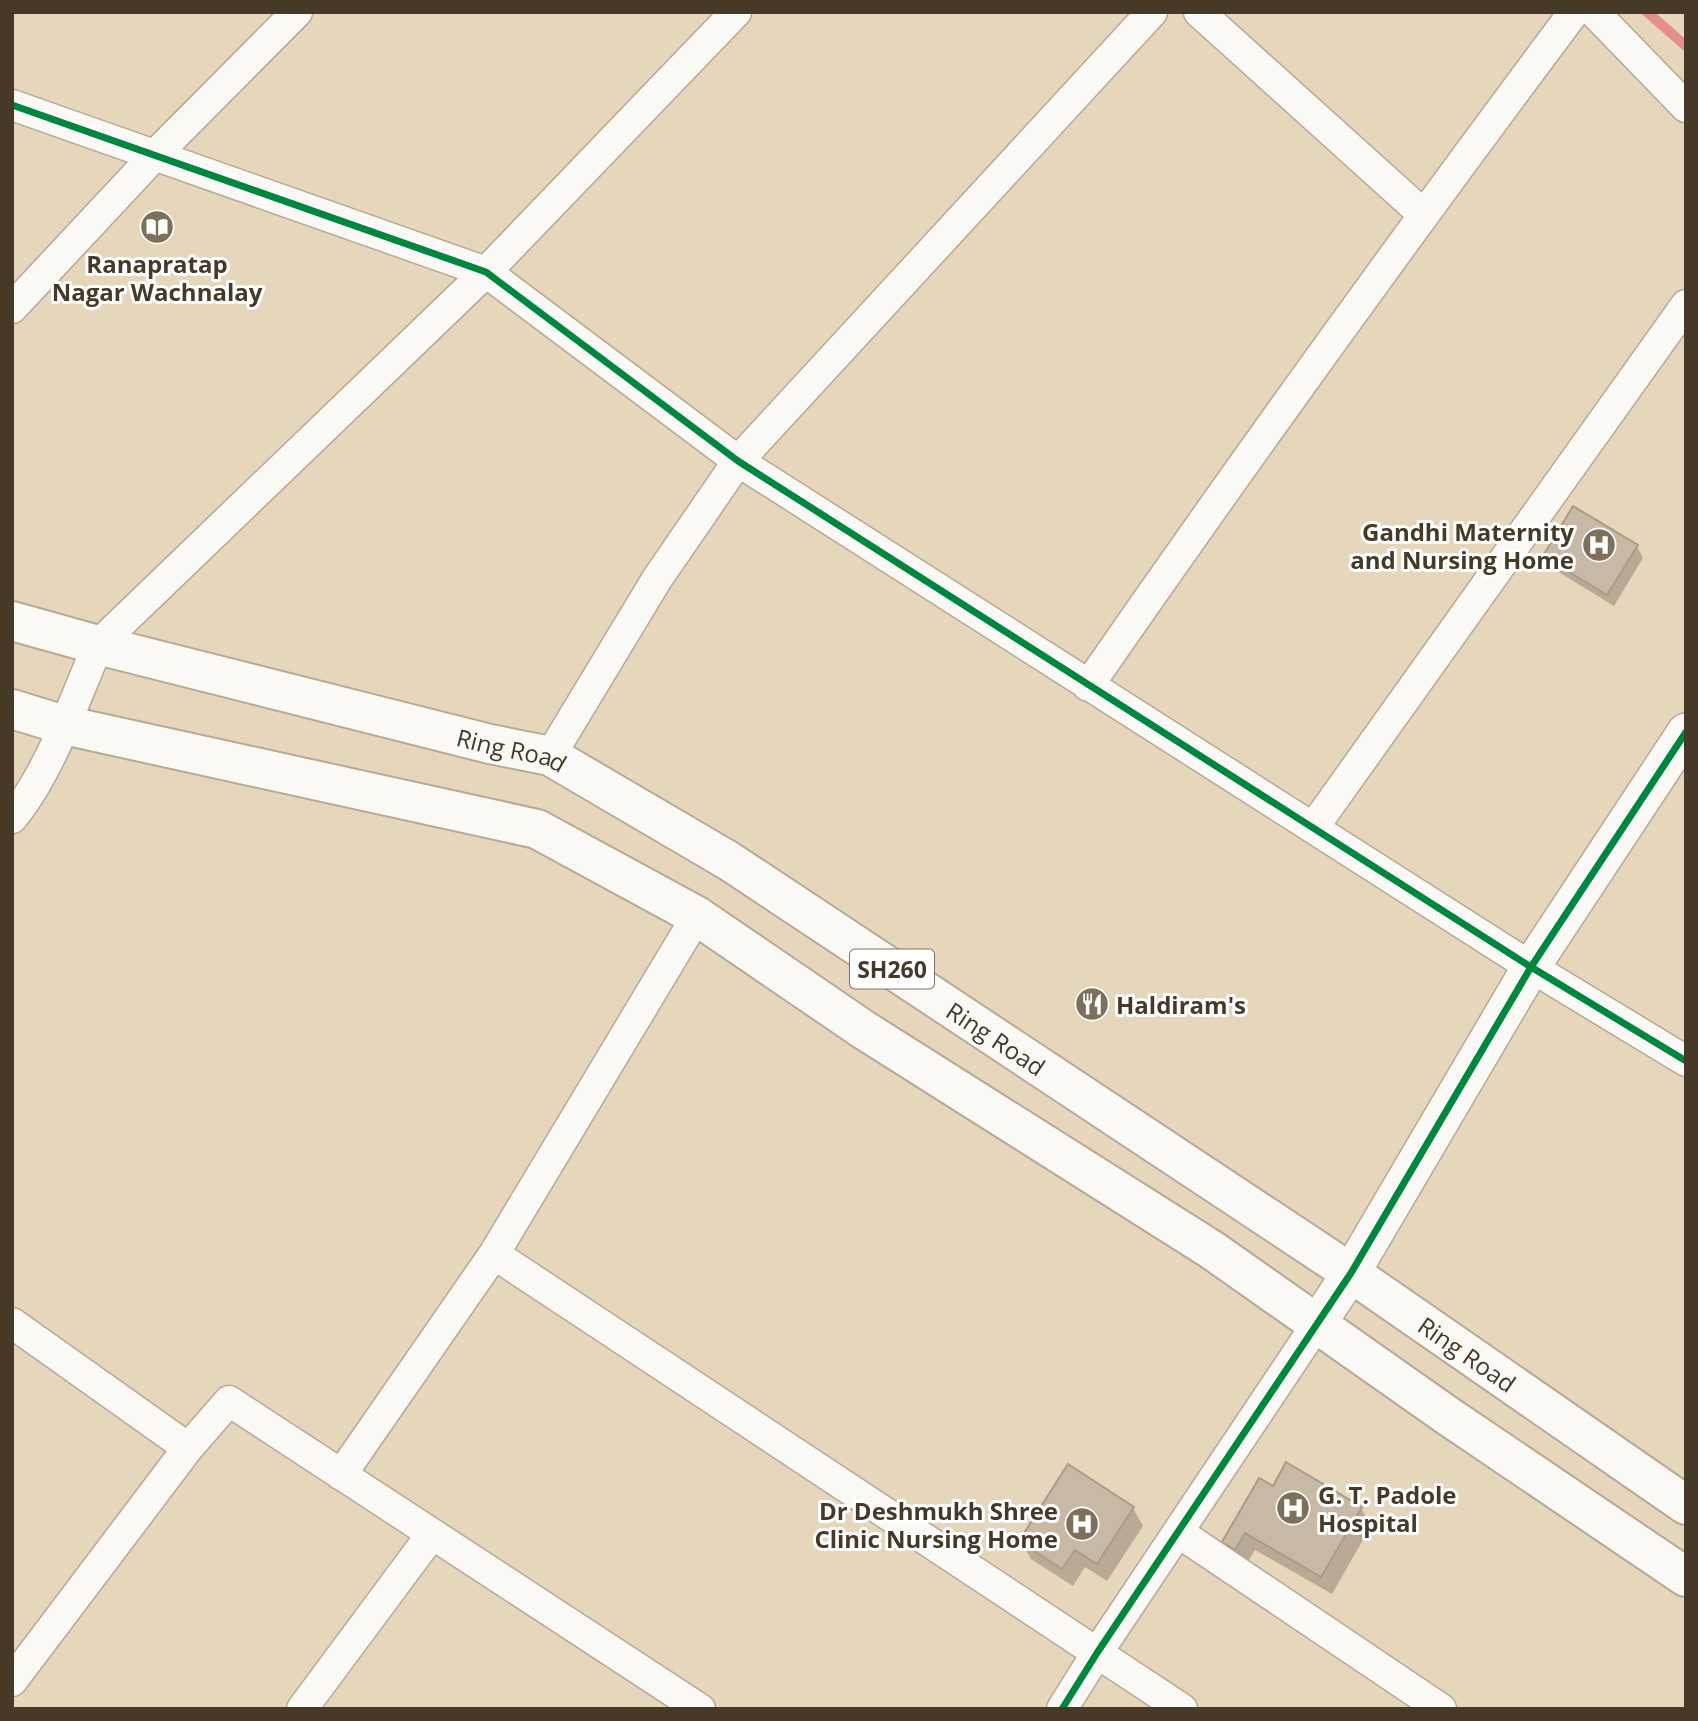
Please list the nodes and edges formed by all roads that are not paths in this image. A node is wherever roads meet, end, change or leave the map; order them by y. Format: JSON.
{"nodes":[{"id":1,"x":297,"y":12,"type":"edge"},
{"id":2,"x":736,"y":12,"type":"edge"},
{"id":3,"x":1152,"y":12,"type":"edge"},
{"id":4,"x":1199,"y":12,"type":"edge"},
{"id":5,"x":1574,"y":12,"type":"edge"},
{"id":6,"x":1594,"y":12,"type":"edge"},
{"id":7,"x":12,"y":106,"type":"edge"},
{"id":8,"x":1686,"y":107,"type":"edge"},
{"id":9,"x":155,"y":155,"type":"junction"},
{"id":10,"x":1423,"y":214,"type":"junction"},
{"id":11,"x":486,"y":272,"type":"junction"},
{"id":12,"x":1686,"y":305,"type":"edge"},
{"id":13,"x":12,"y":308,"type":"edge"},
{"id":14,"x":738,"y":461,"type":"junction"},
{"id":15,"x":12,"y":621,"type":"edge"},
{"id":16,"x":98,"y":645,"type":"junction"},
{"id":17,"x":1088,"y":686,"type":"junction"},
{"id":18,"x":12,"y":709,"type":"edge"},
{"id":19,"x":64,"y":725,"type":"junction"},
{"id":20,"x":1686,"y":732,"type":"edge"},
{"id":21,"x":550,"y":756,"type":"junction"},
{"id":22,"x":12,"y":818,"type":"edge"},
{"id":23,"x":1313,"y":828,"type":"junction"},
{"id":24,"x":697,"y":916,"type":"junction"},
{"id":25,"x":1531,"y":967,"type":"junction"},
{"id":26,"x":1686,"y":1062,"type":"edge"},
{"id":27,"x":494,"y":1254,"type":"junction"},
{"id":28,"x":1351,"y":1273,"type":"junction"},
{"id":29,"x":12,"y":1324,"type":"edge"},
{"id":30,"x":1317,"y":1324,"type":"junction"},
{"id":31,"x":188,"y":1448,"type":"junction"},
{"id":32,"x":341,"y":1475,"type":"junction"},
{"id":33,"x":1686,"y":1505,"type":"edge"},
{"id":34,"x":1178,"y":1532,"type":"junction"},
{"id":35,"x":432,"y":1534,"type":"junction"},
{"id":36,"x":1686,"y":1577,"type":"edge"},
{"id":37,"x":1097,"y":1653,"type":"junction"},
{"id":38,"x":12,"y":1681,"type":"edge"},
{"id":39,"x":302,"y":1709,"type":"edge"},
{"id":40,"x":700,"y":1709,"type":"edge"},
{"id":41,"x":1062,"y":1709,"type":"edge"},
{"id":42,"x":1182,"y":1709,"type":"edge"},
{"id":43,"x":1441,"y":1709,"type":"edge"}],
"edges":[{"from":1,"to":9,"type":"street"},
{"from":2,"to":11,"type":"street"},
{"from":3,"to":14,"type":"street"},
{"from":4,"to":10,"type":"street"},
{"from":5,"to":10,"type":"street"},
{"from":6,"to":8,"type":"street"},
{"from":7,"to":9,"type":"street"},
{"from":9,"to":11,"type":"street"},
{"from":9,"to":13,"type":"street"},
{"from":10,"to":17,"type":"street"},
{"from":11,"to":14,"type":"street"},
{"from":11,"to":16,"type":"street"},
{"from":12,"to":23,"type":"street"},
{"from":14,"to":17,"type":"street"},
{"from":14,"to":21,"type":"street"},
{"from":15,"to":16,"type":"main road","name":"Ring Road","number":"SH260"},
{"from":16,"to":19,"type":"street"},
{"from":16,"to":21,"type":"main road","name":"Ring Road","number":"SH260"},
{"from":17,"to":23,"type":"street"},
{"from":18,"to":19,"type":"main road","number":"SH260"},
{"from":19,"to":22,"type":"street"},
{"from":19,"to":24,"type":"main road","number":"SH260"},
{"from":20,"to":25,"type":"street"},
{"from":21,"to":28,"type":"main road","name":"Ring Road","number":"SH260"},
{"from":23,"to":25,"type":"street"},
{"from":24,"to":27,"type":"street"},
{"from":24,"to":30,"type":"main road","number":"SH260"},
{"from":25,"to":26,"type":"street"},
{"from":25,"to":28,"type":"street"},
{"from":27,"to":32,"type":"street"},
{"from":27,"to":37,"type":"street"},
{"from":28,"to":30,"type":"street"},
{"from":28,"to":33,"type":"main road","name":"Ring Road","number":"SH260"},
{"from":29,"to":31,"type":"street"},
{"from":30,"to":34,"type":"street"},
{"from":30,"to":36,"type":"main road","number":"SH260"},
{"from":31,"to":32,"type":"street"},
{"from":31,"to":38,"type":"street"},
{"from":32,"to":35,"type":"street"},
{"from":34,"to":37,"type":"street"},
{"from":34,"to":43,"type":"street"},
{"from":35,"to":39,"type":"street"},
{"from":35,"to":40,"type":"street"},
{"from":37,"to":41,"type":"street"},
{"from":37,"to":42,"type":"street"}]}
